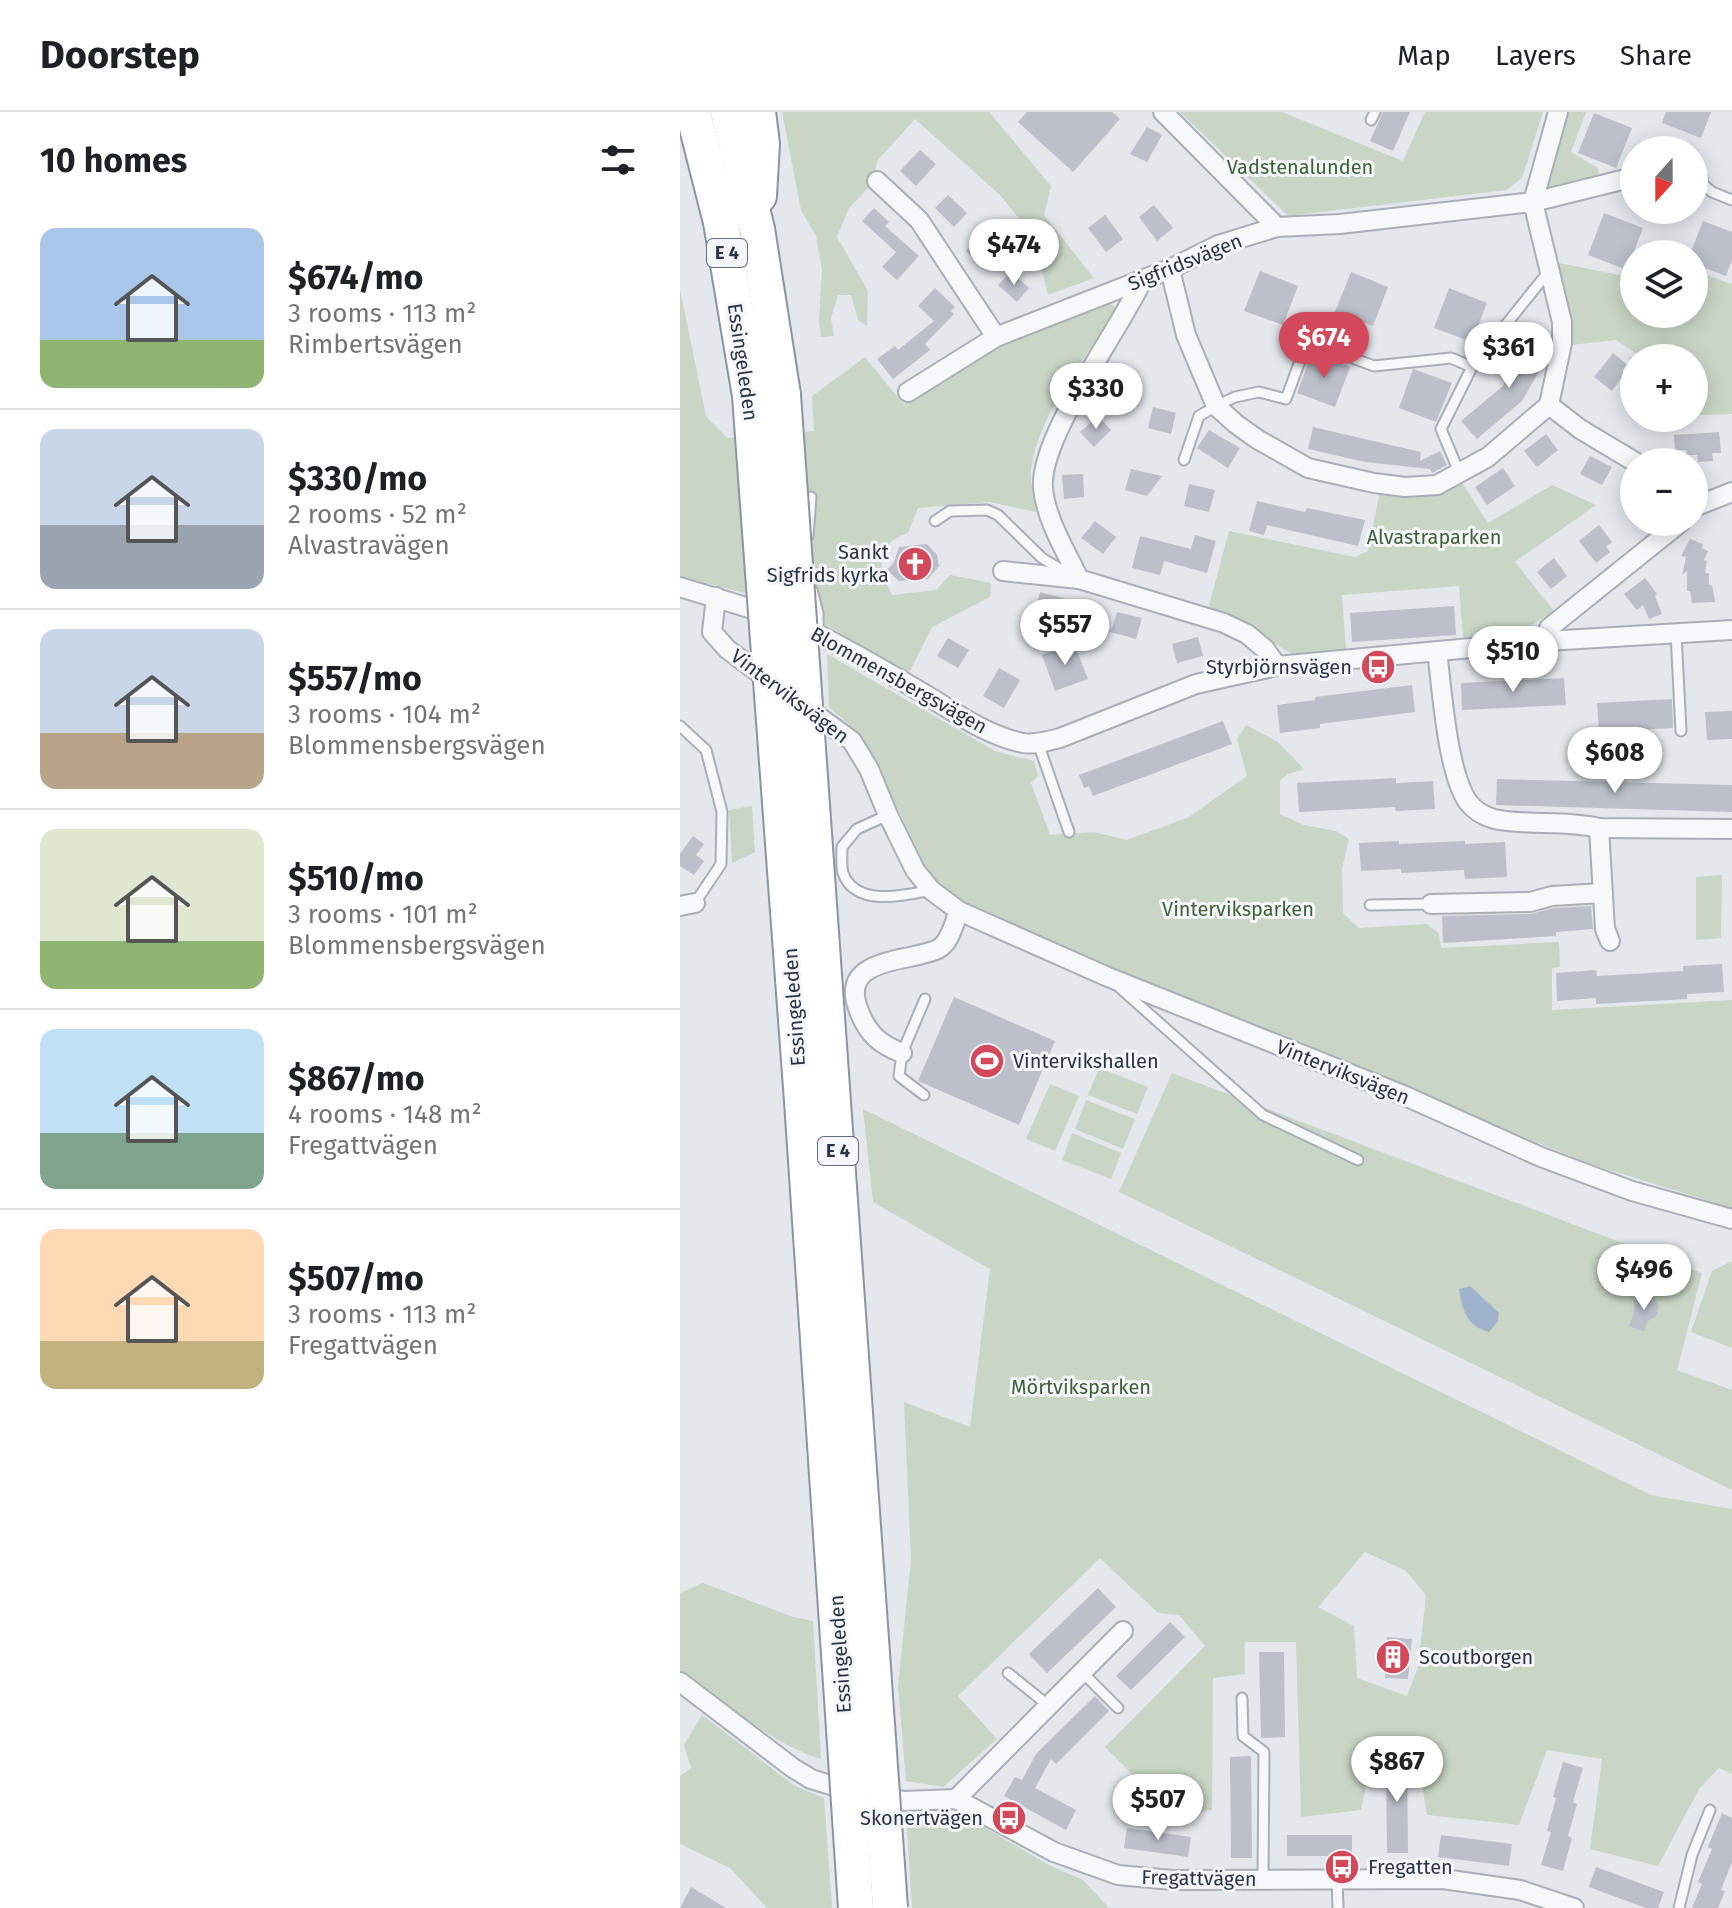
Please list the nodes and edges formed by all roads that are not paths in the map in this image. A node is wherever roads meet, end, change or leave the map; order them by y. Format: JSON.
{"nodes":[{"id":1,"x":693,"y":112,"type":"edge"},
{"id":2,"x":728,"y":112,"type":"edge"},
{"id":3,"x":758,"y":112,"type":"edge"},
{"id":4,"x":1163,"y":112,"type":"edge"},
{"id":5,"x":1558,"y":112,"type":"edge"},
{"id":6,"x":1620,"y":180,"type":"edge"},
{"id":7,"x":877,"y":181,"type":"dead end"},
{"id":8,"x":1708,"y":189,"type":"edge"},
{"id":9,"x":1732,"y":200,"type":"edge"},
{"id":10,"x":1533,"y":202,"type":"junction"},
{"id":11,"x":1277,"y":227,"type":"junction"},
{"id":12,"x":757,"y":229,"type":"junction"},
{"id":13,"x":1170,"y":269,"type":"junction"},
{"id":14,"x":1549,"y":271,"type":"junction"},
{"id":15,"x":1143,"y":279,"type":"junction"},
{"id":16,"x":996,"y":337,"type":"junction"},
{"id":17,"x":1472,"y":367,"type":"junction"},
{"id":18,"x":908,"y":392,"type":"dead end"},
{"id":19,"x":1549,"y":405,"type":"junction"},
{"id":20,"x":1216,"y":406,"type":"junction"},
{"id":21,"x":1620,"y":453,"type":"edge"},
{"id":22,"x":1184,"y":460,"type":"dead end"},
{"id":23,"x":1459,"y":472,"type":"junction"},
{"id":24,"x":1732,"y":492,"type":"edge"},
{"id":25,"x":811,"y":497,"type":"dead end"},
{"id":26,"x":1708,"y":501,"type":"edge"},
{"id":27,"x":935,"y":521,"type":"dead end"},
{"id":28,"x":1664,"y":536,"type":"edge"},
{"id":29,"x":809,"y":549,"type":"dead end"},
{"id":30,"x":1003,"y":571,"type":"dead end"},
{"id":31,"x":811,"y":574,"type":"dead end"},
{"id":32,"x":1079,"y":579,"type":"junction"},
{"id":33,"x":680,"y":587,"type":"edge"},
{"id":34,"x":716,"y":597,"type":"junction"},
{"id":35,"x":1732,"y":630,"type":"edge"},
{"id":36,"x":1676,"y":633,"type":"junction"},
{"id":37,"x":818,"y":634,"type":"junction"},
{"id":38,"x":1546,"y":641,"type":"junction"},
{"id":39,"x":1437,"y":651,"type":"junction"},
{"id":40,"x":1277,"y":666,"type":"junction"},
{"id":41,"x":680,"y":726,"type":"edge"},
{"id":42,"x":1681,"y":731,"type":"dead end"},
{"id":43,"x":1038,"y":743,"type":"junction"},
{"id":44,"x":888,"y":815,"type":"junction"},
{"id":45,"x":1599,"y":828,"type":"junction"},
{"id":46,"x":1732,"y":829,"type":"edge"},
{"id":47,"x":1069,"y":832,"type":"dead end"},
{"id":48,"x":931,"y":890,"type":"junction"},
{"id":49,"x":1603,"y":893,"type":"junction"},
{"id":50,"x":1431,"y":904,"type":"joint"},
{"id":51,"x":688,"y":905,"type":"edge"},
{"id":52,"x":1370,"y":905,"type":"dead end"},
{"id":53,"x":959,"y":911,"type":"junction"},
{"id":54,"x":1610,"y":941,"type":"dead end"},
{"id":55,"x":1108,"y":977,"type":"junction"},
{"id":56,"x":925,"y":999,"type":"dead end"},
{"id":57,"x":902,"y":1053,"type":"junction"},
{"id":58,"x":924,"y":1095,"type":"dead end"},
{"id":59,"x":1358,"y":1160,"type":"dead end"},
{"id":60,"x":1732,"y":1219,"type":"edge"},
{"id":61,"x":1123,"y":1631,"type":"dead end"},
{"id":62,"x":1082,"y":1672,"type":"junction"},
{"id":63,"x":1008,"y":1673,"type":"dead end"},
{"id":64,"x":680,"y":1682,"type":"edge"},
{"id":65,"x":1242,"y":1698,"type":"dead end"},
{"id":66,"x":1049,"y":1706,"type":"junction"},
{"id":67,"x":1118,"y":1708,"type":"dead end"},
{"id":68,"x":956,"y":1799,"type":"junction"},
{"id":69,"x":1710,"y":1810,"type":"dead end"},
{"id":70,"x":1337,"y":1878,"type":"junction"},
{"id":71,"x":1263,"y":1879,"type":"junction"},
{"id":72,"x":856,"y":1908,"type":"edge"},
{"id":73,"x":890,"y":1908,"type":"edge"},
{"id":74,"x":1338,"y":1908,"type":"edge"},
{"id":75,"x":1574,"y":1908,"type":"edge"},
{"id":76,"x":1679,"y":1908,"type":"edge"}],
"edges":[{"from":1,"to":72,"type":"highway","name":"Essingeleden","number":"E 4","bridge":true},
{"from":2,"to":12,"type":"highway","name":"Essingeleden","number":"E 4"},
{"from":3,"to":12,"type":"highway"},
{"from":4,"to":11,"type":"street"},
{"from":5,"to":10,"type":"street"},
{"from":6,"to":10,"type":"street","name":"Sigfridsvägen"},
{"from":7,"to":16,"type":"street"},
{"from":8,"to":9,"type":"lane"},
{"from":10,"to":11,"type":"street","name":"Sigfridsvägen"},
{"from":10,"to":14,"type":"street"},
{"from":11,"to":13,"type":"street","name":"Sigfridsvägen"},
{"from":12,"to":73,"type":"highway","name":"Essingeleden","number":"E 4","bridge":true},
{"from":13,"to":15,"type":"street","name":"Sigfridsvägen"},
{"from":13,"to":20,"type":"street"},
{"from":14,"to":17,"type":"lane"},
{"from":14,"to":19,"type":"street"},
{"from":15,"to":16,"type":"street","name":"Sigfridsvägen"},
{"from":15,"to":32,"type":"street"},
{"from":16,"to":18,"type":"street","name":"Sigfridsvägen"},
{"from":17,"to":20,"type":"lane"},
{"from":17,"to":23,"type":"lane"},
{"from":19,"to":21,"type":"street"},
{"from":19,"to":23,"type":"street"},
{"from":20,"to":22,"type":"lane"},
{"from":20,"to":23,"type":"street"},
{"from":24,"to":26,"type":"street"},
{"from":25,"to":29,"type":"lane"},
{"from":27,"to":32,"type":"lane"},
{"from":28,"to":38,"type":"street"},
{"from":30,"to":32,"type":"street"},
{"from":31,"to":37,"type":"lane"},
{"from":32,"to":40,"type":"street"},
{"from":33,"to":34,"type":"street","name":"Blommensbergsvägen"},
{"from":34,"to":37,"type":"street","name":"Blommensbergsvägen"},
{"from":34,"to":44,"type":"street","name":"Vinterviksvägen"},
{"from":35,"to":36,"type":"street","name":"Blommensbergsvägen"},
{"from":36,"to":38,"type":"street","name":"Blommensbergsvägen"},
{"from":36,"to":42,"type":"lane"},
{"from":37,"to":43,"type":"street","name":"Blommensbergsvägen"},
{"from":38,"to":39,"type":"street","name":"Blommensbergsvägen"},
{"from":39,"to":40,"type":"street","name":"Blommensbergsvägen"},
{"from":39,"to":45,"type":"street"},
{"from":40,"to":43,"type":"street","name":"Blommensbergsvägen"},
{"from":41,"to":51,"type":"lane"},
{"from":43,"to":47,"type":"lane"},
{"from":44,"to":48,"type":"street","name":"Vinterviksvägen"},
{"from":44,"to":48,"type":"lane"},
{"from":45,"to":46,"type":"street"},
{"from":45,"to":49,"type":"street"},
{"from":48,"to":53,"type":"street","name":"Vinterviksvägen"},
{"from":49,"to":50,"type":"street"},
{"from":49,"to":54,"type":"street"},
{"from":50,"to":52,"type":"lane"},
{"from":53,"to":55,"type":"street","name":"Vinterviksvägen"},
{"from":53,"to":57,"type":"street"},
{"from":55,"to":59,"type":"lane"},
{"from":55,"to":60,"type":"street","name":"Vinterviksvägen"},
{"from":56,"to":57,"type":"lane"},
{"from":57,"to":58,"type":"lane"},
{"from":61,"to":62,"type":"street"},
{"from":62,"to":66,"type":"street"},
{"from":62,"to":67,"type":"lane"},
{"from":63,"to":66,"type":"lane"},
{"from":64,"to":68,"type":"street"},
{"from":65,"to":71,"type":"lane"},
{"from":66,"to":68,"type":"street"},
{"from":68,"to":71,"type":"street","name":"Fregattvägen"},
{"from":69,"to":76,"type":"lane"},
{"from":70,"to":71,"type":"street","name":"Fregattvägen"},
{"from":70,"to":74,"type":"lane"},
{"from":70,"to":75,"type":"street","name":"Fregattvägen"}]}
